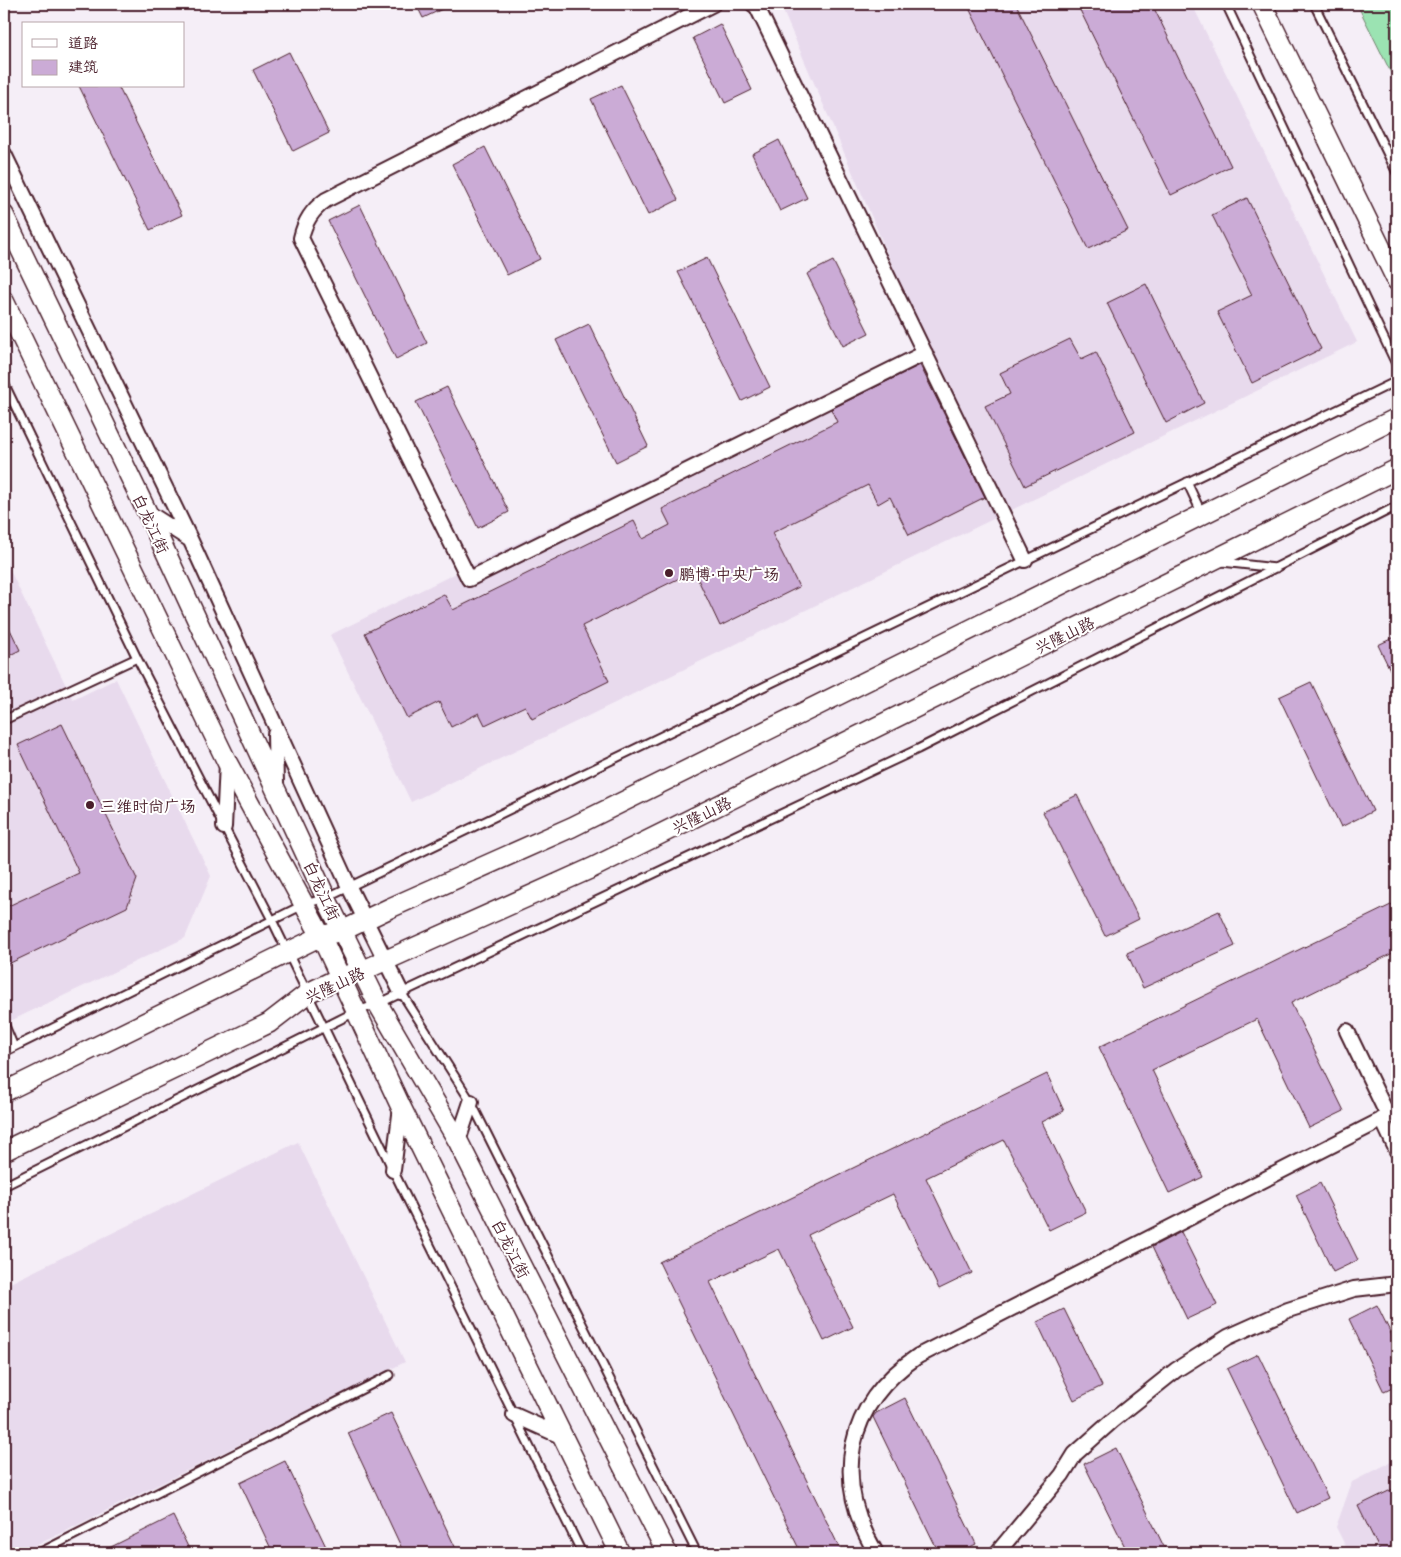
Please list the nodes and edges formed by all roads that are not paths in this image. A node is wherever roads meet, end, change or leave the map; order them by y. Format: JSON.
{"nodes":[{"id":1,"x":713,"y":4,"type":"edge"},
{"id":2,"x":753,"y":4,"type":"edge"},
{"id":3,"x":1226,"y":4,"type":"edge"},
{"id":4,"x":1262,"y":4,"type":"edge"},
{"id":5,"x":1314,"y":4,"type":"edge"},
{"id":6,"x":4,"y":154,"type":"edge"},
{"id":7,"x":1397,"y":173,"type":"edge"},
{"id":8,"x":4,"y":215,"type":"edge"},
{"id":9,"x":1397,"y":281,"type":"edge"},
{"id":10,"x":4,"y":301,"type":"edge"},
{"id":11,"x":925,"y":353,"type":"junction"},
{"id":12,"x":1397,"y":366,"type":"edge"},
{"id":13,"x":1397,"y":381,"type":"edge"},
{"id":14,"x":4,"y":383,"type":"edge"},
{"id":15,"x":1397,"y":418,"type":"edge"},
{"id":16,"x":1397,"y":469,"type":"edge"},
{"id":17,"x":1187,"y":482,"type":"junction"},
{"id":18,"x":1397,"y":506,"type":"edge"},
{"id":19,"x":147,"y":512,"type":"junction"},
{"id":20,"x":1202,"y":514,"type":"junction"},
{"id":21,"x":190,"y":539,"type":"junction"},
{"id":22,"x":1025,"y":560,"type":"junction"},
{"id":23,"x":1212,"y":560,"type":"junction"},
{"id":24,"x":1276,"y":568,"type":"junction"},
{"id":25,"x":137,"y":658,"type":"junction"},
{"id":26,"x":4,"y":720,"type":"edge"},
{"id":27,"x":275,"y":728,"type":"junction"},
{"id":28,"x":227,"y":762,"type":"junction"},
{"id":29,"x":276,"y":788,"type":"junction"},
{"id":30,"x":224,"y":828,"type":"junction"},
{"id":31,"x":349,"y":886,"type":"junction"},
{"id":32,"x":326,"y":898,"type":"junction"},
{"id":33,"x":305,"y":904,"type":"junction"},
{"id":34,"x":272,"y":920,"type":"junction"},
{"id":35,"x":366,"y":920,"type":"junction"},
{"id":36,"x":342,"y":931,"type":"junction"},
{"id":37,"x":321,"y":936,"type":"junction"},
{"id":38,"x":287,"y":952,"type":"junction"},
{"id":39,"x":385,"y":960,"type":"junction"},
{"id":40,"x":362,"y":971,"type":"junction"},
{"id":41,"x":341,"y":977,"type":"junction"},
{"id":42,"x":401,"y":992,"type":"junction"},
{"id":43,"x":308,"y":993,"type":"junction"},
{"id":44,"x":378,"y":1004,"type":"junction"},
{"id":45,"x":357,"y":1011,"type":"junction"},
{"id":46,"x":4,"y":1023,"type":"edge"},
{"id":47,"x":325,"y":1028,"type":"junction"},
{"id":48,"x":1347,"y":1031,"type":"dead end"},
{"id":49,"x":14,"y":1047,"type":"junction"},
{"id":50,"x":4,"y":1052,"type":"edge"},
{"id":51,"x":4,"y":1092,"type":"edge"},
{"id":52,"x":471,"y":1102,"type":"junction"},
{"id":53,"x":401,"y":1107,"type":"junction"},
{"id":54,"x":1389,"y":1115,"type":"edge"},
{"id":55,"x":458,"y":1141,"type":"junction"},
{"id":56,"x":4,"y":1151,"type":"edge"},
{"id":57,"x":1397,"y":1151,"type":"edge"},
{"id":58,"x":392,"y":1170,"type":"junction"},
{"id":59,"x":4,"y":1186,"type":"edge"},
{"id":60,"x":1397,"y":1284,"type":"edge"},
{"id":61,"x":390,"y":1375,"type":"dead end"},
{"id":62,"x":514,"y":1415,"type":"junction"},
{"id":63,"x":562,"y":1436,"type":"junction"},
{"id":64,"x":39,"y":1553,"type":"edge"},
{"id":65,"x":582,"y":1553,"type":"edge"},
{"id":66,"x":620,"y":1553,"type":"edge"},
{"id":67,"x":667,"y":1553,"type":"edge"},
{"id":68,"x":697,"y":1553,"type":"edge"},
{"id":69,"x":876,"y":1553,"type":"edge"},
{"id":70,"x":997,"y":1553,"type":"edge"}],
"edges":[{"from":1,"to":11,"type":"street"},
{"from":2,"to":11,"type":"street"},
{"from":3,"to":12,"type":"lane"},
{"from":4,"to":9,"type":"street"},
{"from":5,"to":7,"type":"lane"},
{"from":6,"to":21,"type":"street","name":"白龙江街"},
{"from":8,"to":19,"type":"street","name":"白龙江街"},
{"from":10,"to":28,"type":"street","name":"白龙江街"},
{"from":11,"to":22,"type":"street"},
{"from":13,"to":17,"type":"lane"},
{"from":14,"to":25,"type":"lane"},
{"from":15,"to":20,"type":"street"},
{"from":16,"to":23,"type":"street","name":"兴隆山路"},
{"from":17,"to":20,"type":"lane"},
{"from":17,"to":22,"type":"lane"},
{"from":18,"to":24,"type":"lane"},
{"from":19,"to":21,"type":"street"},
{"from":19,"to":29,"type":"street","name":"白龙江街"},
{"from":20,"to":35,"type":"street"},
{"from":21,"to":27,"type":"street","name":"白龙江街"},
{"from":22,"to":31,"type":"lane"},
{"from":23,"to":24,"type":"lane"},
{"from":23,"to":39,"type":"street","name":"兴隆山路"},
{"from":24,"to":42,"type":"lane"},
{"from":25,"to":26,"type":"lane"},
{"from":25,"to":30,"type":"lane"},
{"from":27,"to":29,"type":"street"},
{"from":27,"to":31,"type":"street","name":"白龙江街"},
{"from":28,"to":30,"type":"street"},
{"from":28,"to":33,"type":"street","name":"白龙江街"},
{"from":29,"to":32,"type":"street","name":"白龙江街"},
{"from":30,"to":34,"type":"lane"},
{"from":31,"to":32,"type":"lane"},
{"from":31,"to":35,"type":"street","name":"白龙江街"},
{"from":32,"to":33,"type":"lane"},
{"from":32,"to":36,"type":"street","name":"白龙江街"},
{"from":33,"to":34,"type":"lane"},
{"from":33,"to":37,"type":"street","name":"白龙江街"},
{"from":34,"to":38,"type":"lane"},
{"from":34,"to":49,"type":"lane"},
{"from":35,"to":36,"type":"street"},
{"from":35,"to":39,"type":"street","name":"白龙江街"},
{"from":36,"to":37,"type":"street"},
{"from":36,"to":40,"type":"street","name":"白龙江街"},
{"from":37,"to":38,"type":"street"},
{"from":37,"to":41,"type":"street","name":"白龙江街"},
{"from":38,"to":43,"type":"lane"},
{"from":38,"to":51,"type":"street"},
{"from":39,"to":40,"type":"street","name":"兴隆山路"},
{"from":39,"to":42,"type":"street","name":"白龙江街"},
{"from":40,"to":41,"type":"street","name":"兴隆山路"},
{"from":40,"to":44,"type":"street","name":"白龙江街"},
{"from":41,"to":43,"type":"street","name":"兴隆山路"},
{"from":41,"to":45,"type":"street","name":"白龙江街"},
{"from":42,"to":44,"type":"lane"},
{"from":42,"to":52,"type":"lane"},
{"from":43,"to":47,"type":"lane"},
{"from":43,"to":56,"type":"street","name":"兴隆山路"},
{"from":44,"to":45,"type":"lane"},
{"from":44,"to":55,"type":"street","name":"白龙江街"},
{"from":45,"to":47,"type":"lane"},
{"from":45,"to":53,"type":"street","name":"白龙江街"},
{"from":46,"to":49,"type":"lane"},
{"from":47,"to":58,"type":"lane"},
{"from":47,"to":59,"type":"lane"},
{"from":48,"to":54,"type":"street"},
{"from":49,"to":50,"type":"lane"},
{"from":52,"to":55,"type":"street"},
{"from":52,"to":68,"type":"lane"},
{"from":53,"to":58,"type":"street"},
{"from":53,"to":63,"type":"street","name":"白龙江街"},
{"from":54,"to":57,"type":"street"},
{"from":54,"to":69,"type":"street"},
{"from":55,"to":67,"type":"street","name":"白龙江街"},
{"from":58,"to":62,"type":"lane"},
{"from":60,"to":70,"type":"street"},
{"from":61,"to":64,"type":"lane"},
{"from":62,"to":63,"type":"street"},
{"from":62,"to":65,"type":"lane"},
{"from":63,"to":66,"type":"street","name":"白龙江街"}]}
